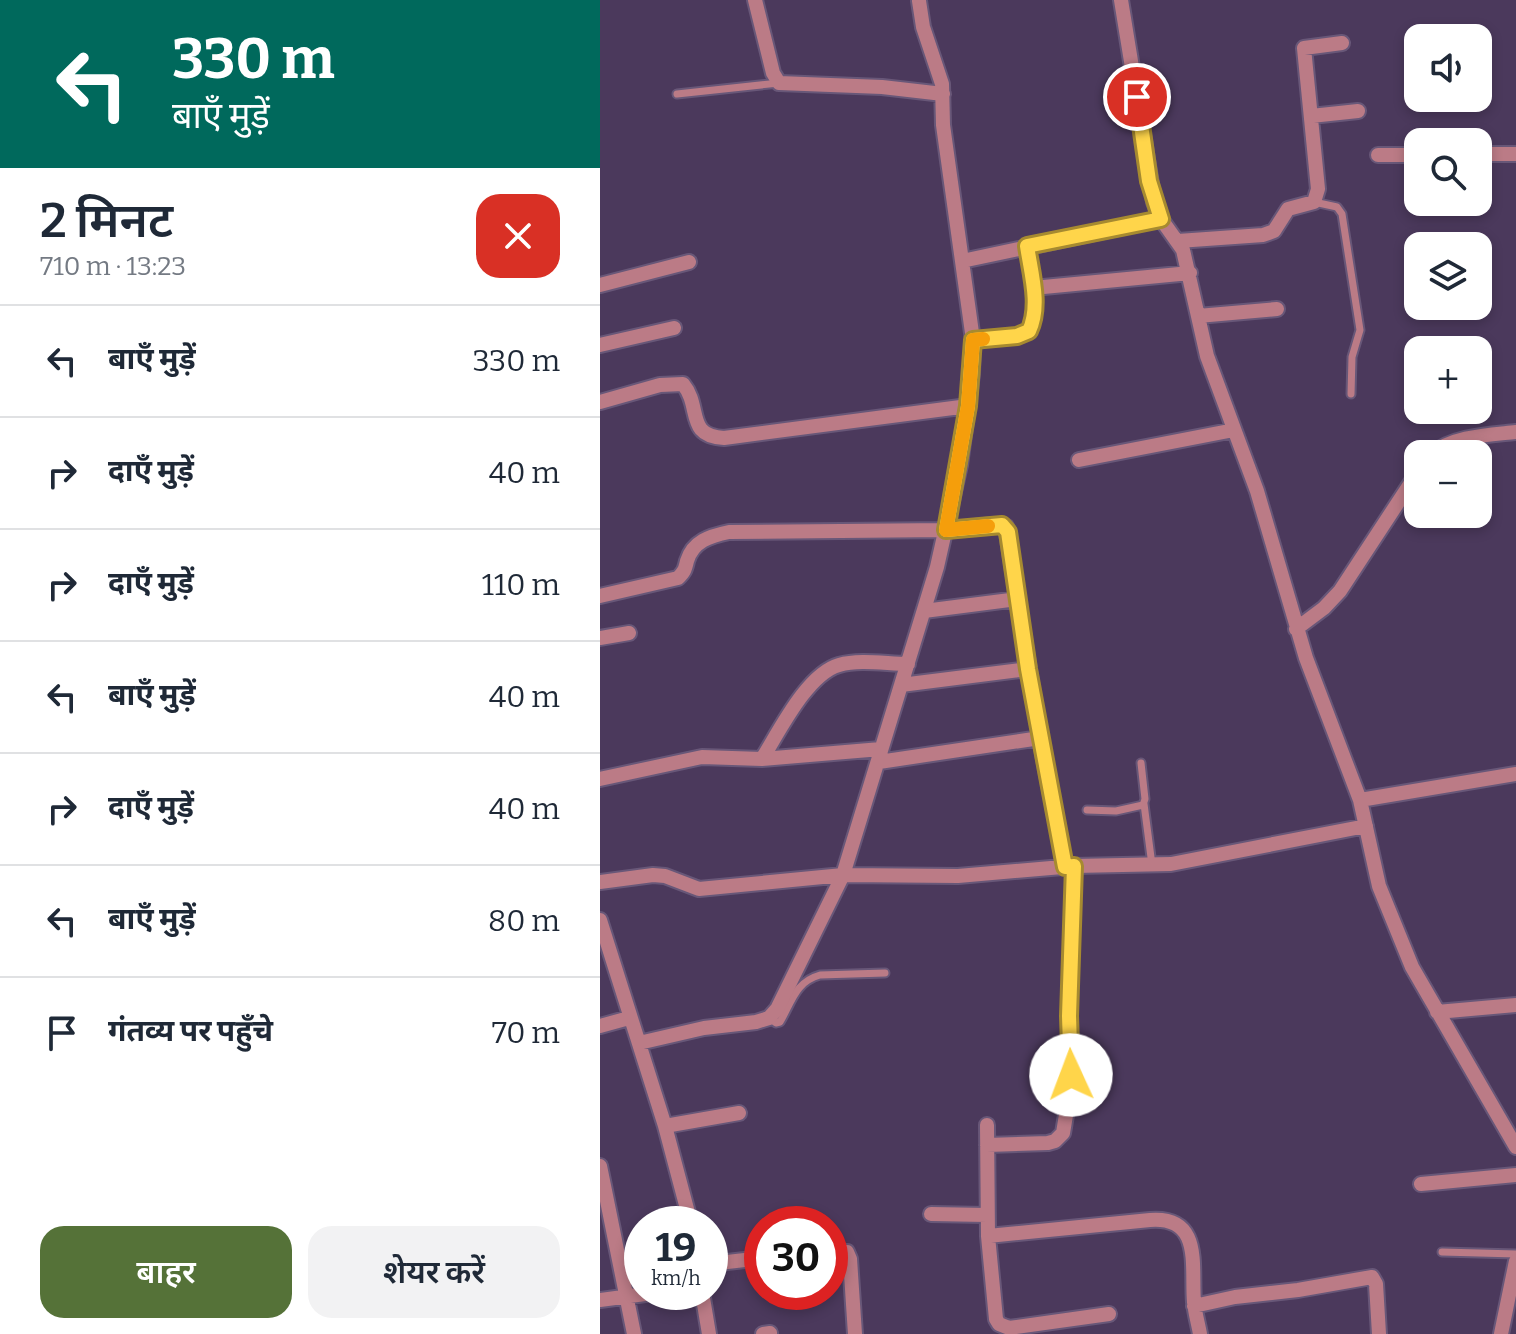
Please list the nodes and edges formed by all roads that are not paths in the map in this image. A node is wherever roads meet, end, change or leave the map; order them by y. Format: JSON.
{"nodes":[{"id":1,"x":755,"y":0,"type":"edge"},
{"id":2,"x":1121,"y":0,"type":"edge"},
{"id":3,"x":919,"y":1,"type":"edge"},
{"id":4,"x":1342,"y":43,"type":"dead end"},
{"id":5,"x":779,"y":83,"type":"junction"},
{"id":6,"x":677,"y":94,"type":"dead end"},
{"id":7,"x":943,"y":94,"type":"junction"},
{"id":8,"x":1358,"y":111,"type":"dead end"},
{"id":9,"x":1311,"y":116,"type":"junction"},
{"id":10,"x":1492,"y":154,"type":"edge"},
{"id":11,"x":1516,"y":154,"type":"edge"},
{"id":12,"x":1378,"y":155,"type":"dead end"},
{"id":13,"x":1404,"y":155,"type":"edge"},
{"id":14,"x":1314,"y":202,"type":"junction"},
{"id":15,"x":1161,"y":219,"type":"junction"},
{"id":16,"x":1178,"y":241,"type":"junction"},
{"id":17,"x":1027,"y":246,"type":"junction"},
{"id":18,"x":962,"y":261,"type":"junction"},
{"id":19,"x":689,"y":262,"type":"dead end"},
{"id":20,"x":1190,"y":273,"type":"junction"},
{"id":21,"x":600,"y":285,"type":"edge"},
{"id":22,"x":1033,"y":288,"type":"junction"},
{"id":23,"x":1277,"y":309,"type":"dead end"},
{"id":24,"x":1198,"y":316,"type":"junction"},
{"id":25,"x":674,"y":328,"type":"dead end"},
{"id":26,"x":973,"y":340,"type":"junction"},
{"id":27,"x":600,"y":345,"type":"edge"},
{"id":28,"x":1351,"y":394,"type":"dead end"},
{"id":29,"x":600,"y":402,"type":"edge"},
{"id":30,"x":968,"y":406,"type":"junction"},
{"id":31,"x":1234,"y":430,"type":"junction"},
{"id":32,"x":1516,"y":432,"type":"edge"},
{"id":33,"x":1464,"y":440,"type":"edge"},
{"id":34,"x":1079,"y":460,"type":"dead end"},
{"id":35,"x":1404,"y":493,"type":"edge"},
{"id":36,"x":946,"y":530,"type":"junction"},
{"id":37,"x":600,"y":596,"type":"edge"},
{"id":38,"x":1018,"y":599,"type":"junction"},
{"id":39,"x":924,"y":611,"type":"junction"},
{"id":40,"x":1296,"y":629,"type":"junction"},
{"id":41,"x":629,"y":633,"type":"dead end"},
{"id":42,"x":600,"y":638,"type":"edge"},
{"id":43,"x":908,"y":664,"type":"junction"},
{"id":44,"x":1028,"y":669,"type":"junction"},
{"id":45,"x":901,"y":685,"type":"junction"},
{"id":46,"x":1040,"y":738,"type":"junction"},
{"id":47,"x":880,"y":755,"type":"junction"},
{"id":48,"x":762,"y":759,"type":"junction"},
{"id":49,"x":1141,"y":763,"type":"dead end"},
{"id":50,"x":1516,"y":774,"type":"edge"},
{"id":51,"x":600,"y":779,"type":"edge"},
{"id":52,"x":1360,"y":800,"type":"junction"},
{"id":53,"x":1144,"y":802,"type":"junction"},
{"id":54,"x":1087,"y":810,"type":"dead end"},
{"id":55,"x":1366,"y":826,"type":"junction"},
{"id":56,"x":1152,"y":865,"type":"junction"},
{"id":57,"x":1070,"y":867,"type":"junction"},
{"id":58,"x":843,"y":875,"type":"junction"},
{"id":59,"x":600,"y":882,"type":"edge"},
{"id":60,"x":600,"y":920,"type":"edge"},
{"id":61,"x":885,"y":973,"type":"dead end"},
{"id":62,"x":1516,"y":1005,"type":"edge"},
{"id":63,"x":1437,"y":1012,"type":"junction"},
{"id":64,"x":629,"y":1018,"type":"junction"},
{"id":65,"x":769,"y":1018,"type":"junction"},
{"id":66,"x":600,"y":1026,"type":"edge"},
{"id":67,"x":639,"y":1043,"type":"junction"},
{"id":68,"x":739,"y":1113,"type":"dead end"},
{"id":69,"x":987,"y":1125,"type":"dead end"},
{"id":70,"x":665,"y":1126,"type":"junction"},
{"id":71,"x":987,"y":1145,"type":"junction"},
{"id":72,"x":1516,"y":1147,"type":"edge"},
{"id":73,"x":600,"y":1166,"type":"edge"},
{"id":74,"x":1516,"y":1175,"type":"edge"},
{"id":75,"x":1421,"y":1184,"type":"dead end"},
{"id":76,"x":686,"y":1206,"type":"edge"},
{"id":77,"x":931,"y":1214,"type":"dead end"},
{"id":78,"x":987,"y":1215,"type":"junction"},
{"id":79,"x":606,"y":1226,"type":"edge"},
{"id":80,"x":988,"y":1236,"type":"junction"},
{"id":81,"x":1442,"y":1252,"type":"dead end"},
{"id":82,"x":848,"y":1254,"type":"edge"},
{"id":83,"x":1516,"y":1254,"type":"edge"},
{"id":84,"x":1516,"y":1261,"type":"edge"},
{"id":85,"x":1515,"y":1278,"type":"edge"},
{"id":86,"x":624,"y":1287,"type":"edge"},
{"id":87,"x":624,"y":1297,"type":"edge"},
{"id":88,"x":600,"y":1300,"type":"edge"},
{"id":89,"x":1194,"y":1306,"type":"junction"},
{"id":90,"x":629,"y":1310,"type":"edge"},
{"id":91,"x":705,"y":1310,"type":"edge"},
{"id":92,"x":1109,"y":1314,"type":"dead end"},
{"id":93,"x":1019,"y":1330,"type":"edge"},
{"id":94,"x":634,"y":1334,"type":"edge"},
{"id":95,"x":709,"y":1334,"type":"edge"},
{"id":96,"x":855,"y":1334,"type":"edge"},
{"id":97,"x":1200,"y":1334,"type":"edge"},
{"id":98,"x":1379,"y":1334,"type":"edge"},
{"id":99,"x":1501,"y":1334,"type":"edge"}],
"edges":[{"from":1,"to":5,"type":"street"},
{"from":2,"to":15,"type":"street"},
{"from":3,"to":7,"type":"street"},
{"from":4,"to":9,"type":"street"},
{"from":5,"to":6,"type":"lane"},
{"from":5,"to":7,"type":"street"},
{"from":7,"to":18,"type":"street"},
{"from":8,"to":9,"type":"street"},
{"from":9,"to":14,"type":"street"},
{"from":10,"to":11,"type":"street"},
{"from":12,"to":13,"type":"street"},
{"from":14,"to":16,"type":"street"},
{"from":14,"to":28,"type":"lane"},
{"from":15,"to":16,"type":"street"},
{"from":15,"to":17,"type":"street"},
{"from":16,"to":20,"type":"street"},
{"from":17,"to":18,"type":"street"},
{"from":17,"to":22,"type":"street"},
{"from":18,"to":26,"type":"street"},
{"from":19,"to":21,"type":"street"},
{"from":20,"to":22,"type":"street"},
{"from":20,"to":24,"type":"street"},
{"from":22,"to":26,"type":"street"},
{"from":23,"to":24,"type":"street"},
{"from":24,"to":31,"type":"street"},
{"from":25,"to":27,"type":"street"},
{"from":26,"to":30,"type":"street"},
{"from":29,"to":30,"type":"street"},
{"from":30,"to":36,"type":"street"},
{"from":31,"to":34,"type":"street"},
{"from":31,"to":40,"type":"street"},
{"from":32,"to":33,"type":"street"},
{"from":35,"to":40,"type":"street"},
{"from":36,"to":37,"type":"street"},
{"from":36,"to":38,"type":"street"},
{"from":36,"to":39,"type":"street"},
{"from":38,"to":39,"type":"street"},
{"from":38,"to":44,"type":"street"},
{"from":39,"to":43,"type":"street"},
{"from":40,"to":52,"type":"street"},
{"from":41,"to":42,"type":"street"},
{"from":43,"to":45,"type":"street"},
{"from":43,"to":48,"type":"street"},
{"from":44,"to":45,"type":"street"},
{"from":44,"to":46,"type":"street"},
{"from":45,"to":47,"type":"street"},
{"from":46,"to":47,"type":"street"},
{"from":46,"to":57,"type":"street"},
{"from":47,"to":48,"type":"street"},
{"from":47,"to":58,"type":"street"},
{"from":48,"to":51,"type":"street"},
{"from":49,"to":53,"type":"lane"},
{"from":50,"to":52,"type":"street"},
{"from":52,"to":55,"type":"street"},
{"from":53,"to":54,"type":"lane"},
{"from":53,"to":56,"type":"lane"},
{"from":55,"to":56,"type":"street"},
{"from":55,"to":63,"type":"street"},
{"from":56,"to":57,"type":"street"},
{"from":57,"to":58,"type":"street"},
{"from":57,"to":71,"type":"street"},
{"from":58,"to":59,"type":"street"},
{"from":58,"to":65,"type":"street"},
{"from":60,"to":64,"type":"street"},
{"from":61,"to":65,"type":"lane"},
{"from":62,"to":63,"type":"street"},
{"from":63,"to":72,"type":"street"},
{"from":64,"to":66,"type":"street"},
{"from":64,"to":67,"type":"street"},
{"from":65,"to":67,"type":"street"},
{"from":67,"to":70,"type":"street"},
{"from":68,"to":70,"type":"street"},
{"from":69,"to":71,"type":"street"},
{"from":70,"to":76,"type":"street"},
{"from":71,"to":78,"type":"street"},
{"from":73,"to":79,"type":"street"},
{"from":74,"to":75,"type":"street"},
{"from":77,"to":78,"type":"street"},
{"from":78,"to":80,"type":"street"},
{"from":79,"to":86,"type":"street"},
{"from":80,"to":89,"type":"street"},
{"from":80,"to":93,"type":"street"},
{"from":81,"to":83,"type":"lane"},
{"from":82,"to":96,"type":"street"},
{"from":84,"to":85,"type":"street"},
{"from":85,"to":99,"type":"street"},
{"from":87,"to":88,"type":"street"},
{"from":89,"to":97,"type":"street"},
{"from":89,"to":98,"type":"street"},
{"from":90,"to":94,"type":"street"},
{"from":91,"to":95,"type":"street"},
{"from":92,"to":93,"type":"street"}]}
